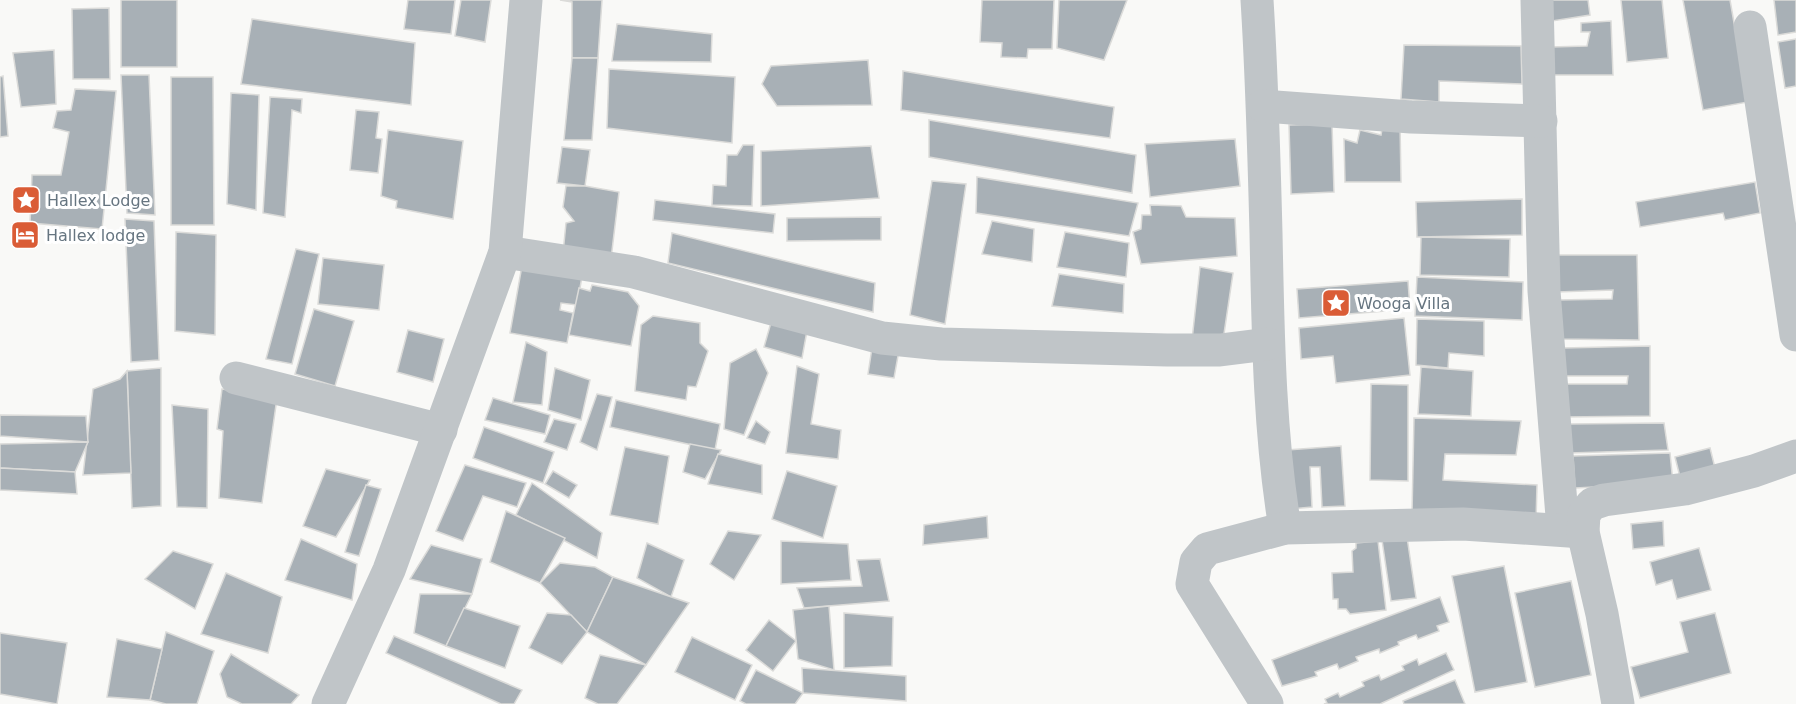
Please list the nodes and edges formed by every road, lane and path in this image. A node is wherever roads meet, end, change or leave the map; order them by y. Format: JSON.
{"nodes":[{"id":1,"x":526,"y":0,"type":"edge"},
{"id":2,"x":1257,"y":0,"type":"edge"},
{"id":3,"x":1537,"y":0,"type":"edge"},
{"id":4,"x":1750,"y":27,"type":"dead end"},
{"id":5,"x":1263,"y":106,"type":"junction"},
{"id":6,"x":1541,"y":120,"type":"junction"},
{"id":7,"x":505,"y":252,"type":"junction"},
{"id":8,"x":1796,"y":335,"type":"edge"},
{"id":9,"x":1268,"y":344,"type":"junction"},
{"id":10,"x":236,"y":378,"type":"dead end"},
{"id":11,"x":441,"y":430,"type":"junction"},
{"id":12,"x":1796,"y":456,"type":"edge"},
{"id":13,"x":1285,"y":528,"type":"junction"},
{"id":14,"x":1573,"y":531,"type":"junction"},
{"id":15,"x":328,"y":704,"type":"edge"},
{"id":16,"x":1267,"y":704,"type":"edge"},
{"id":17,"x":1618,"y":704,"type":"edge"}],
"edges":[{"from":1,"to":7,"type":"street"},
{"from":2,"to":5,"type":"street"},
{"from":3,"to":6,"type":"street"},
{"from":4,"to":8,"type":"street"},
{"from":5,"to":6,"type":"street"},
{"from":5,"to":9,"type":"street"},
{"from":6,"to":14,"type":"street"},
{"from":7,"to":9,"type":"street"},
{"from":7,"to":11,"type":"street"},
{"from":9,"to":13,"type":"street"},
{"from":10,"to":11,"type":"street"},
{"from":11,"to":15,"type":"street"},
{"from":12,"to":14,"type":"street"},
{"from":13,"to":14,"type":"street"},
{"from":13,"to":16,"type":"street"},
{"from":14,"to":17,"type":"street"}]}
